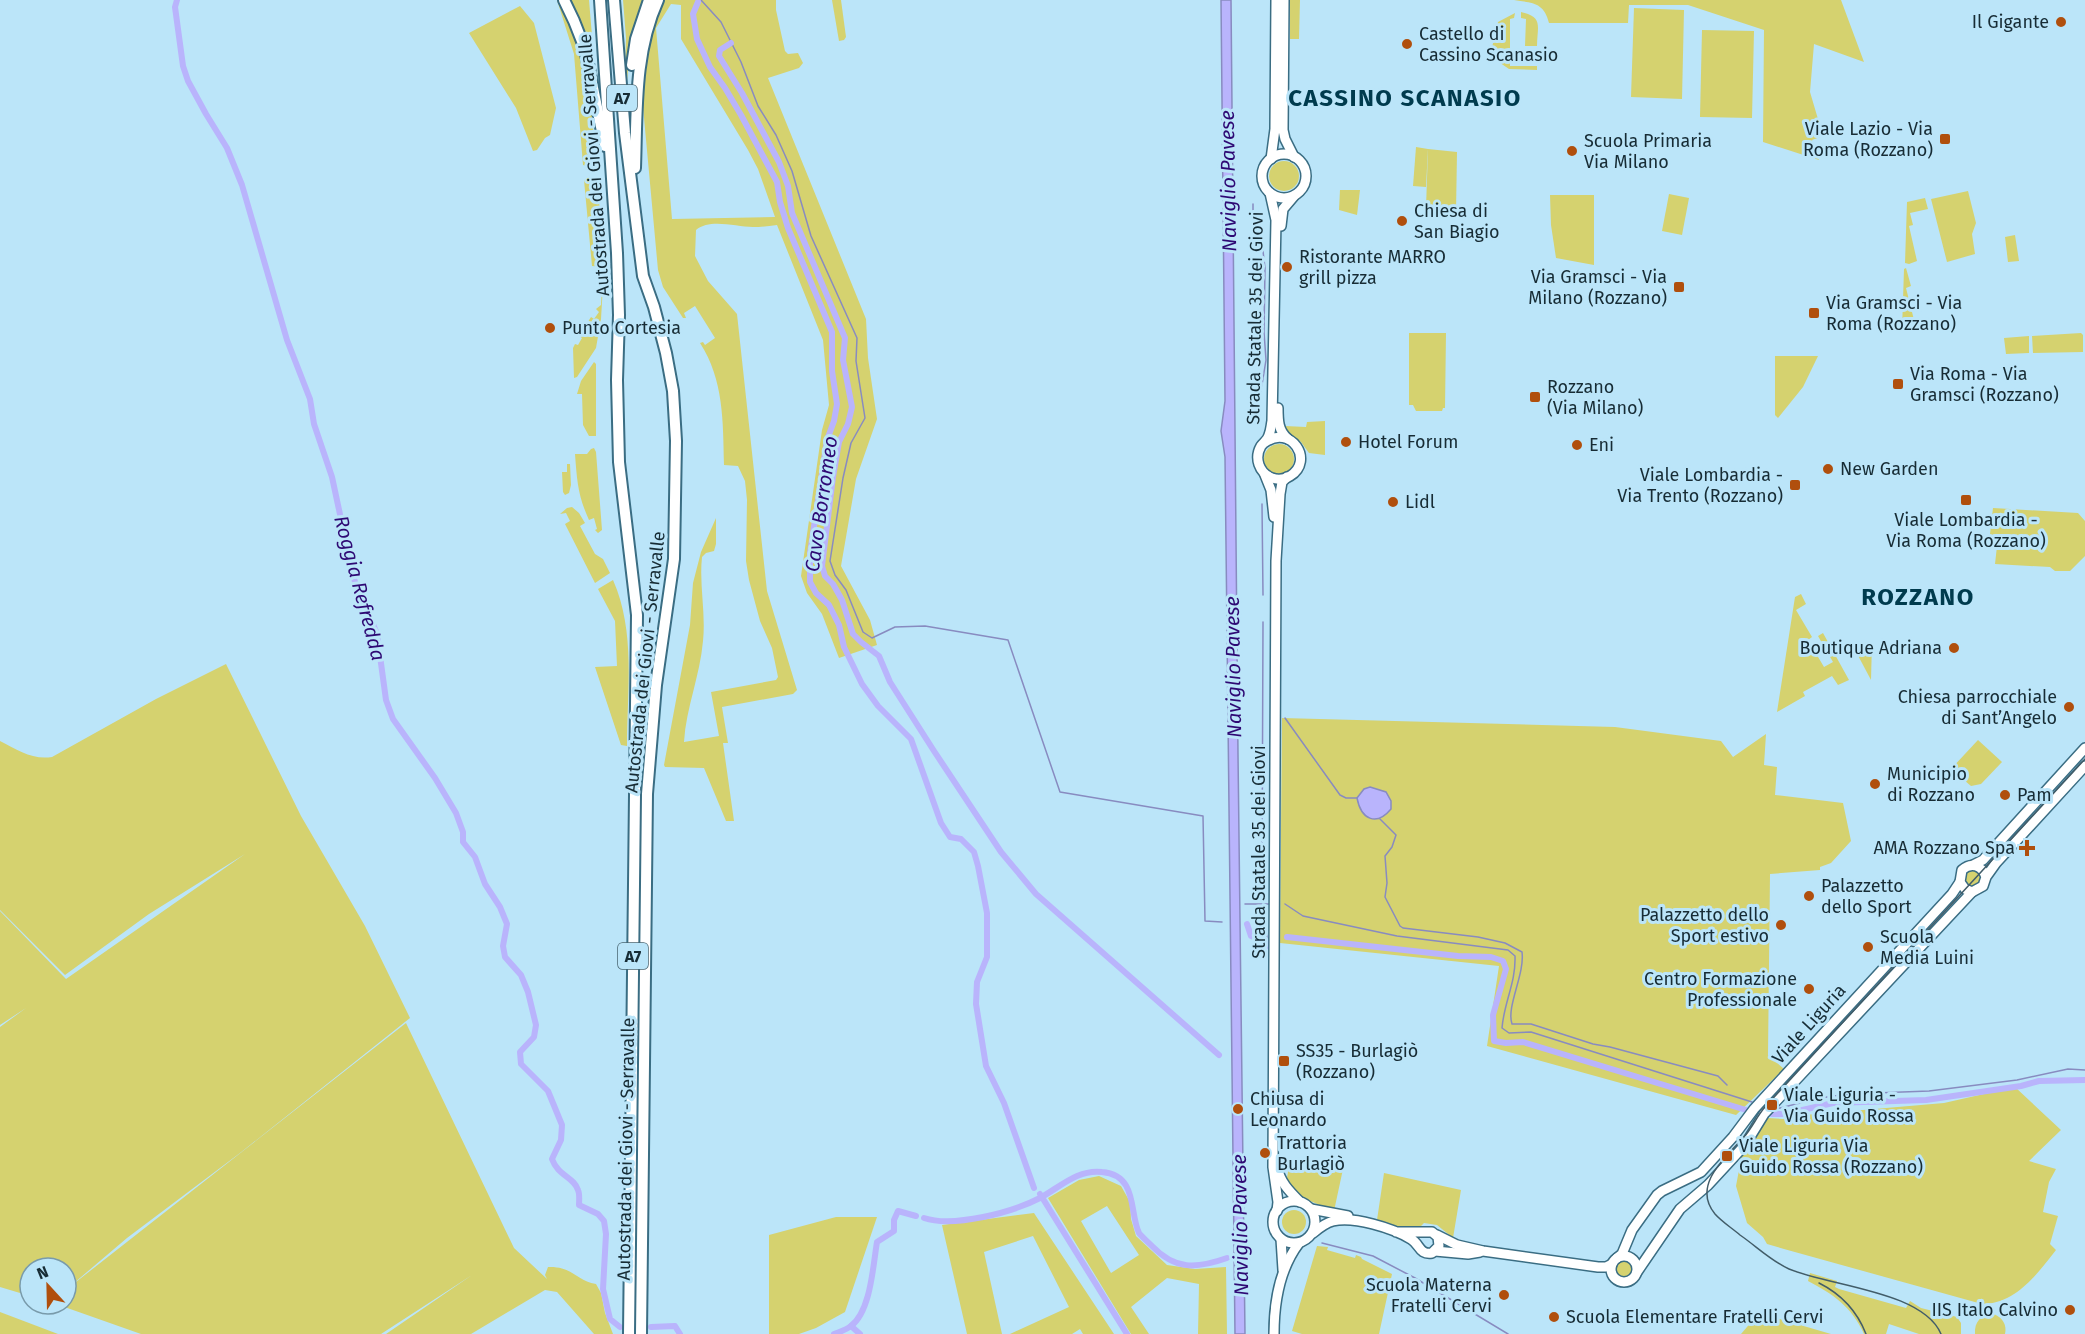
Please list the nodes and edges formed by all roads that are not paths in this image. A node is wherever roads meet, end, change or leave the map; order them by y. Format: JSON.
{"nodes":[{"id":1,"x":564,"y":0,"type":"edge"},
{"id":2,"x":593,"y":0,"type":"edge"},
{"id":3,"x":600,"y":0,"type":"edge"},
{"id":4,"x":614,"y":0,"type":"edge"},
{"id":5,"x":649,"y":0,"type":"edge"},
{"id":6,"x":658,"y":0,"type":"edge"},
{"id":7,"x":1276,"y":0,"type":"edge"},
{"id":8,"x":1285,"y":0,"type":"edge"},
{"id":9,"x":607,"y":97,"type":"junction"},
{"id":10,"x":636,"y":146,"type":"junction"},
{"id":11,"x":1294,"y":157,"type":"junction"},
{"id":12,"x":1271,"y":159,"type":"junction"},
{"id":13,"x":611,"y":172,"type":"junction"},
{"id":14,"x":1270,"y":193,"type":"junction"},
{"id":15,"x":634,"y":195,"type":"junction"},
{"id":16,"x":1294,"y":196,"type":"junction"},
{"id":17,"x":1288,"y":439,"type":"junction"},
{"id":18,"x":1264,"y":443,"type":"junction"},
{"id":19,"x":1262,"y":470,"type":"junction"},
{"id":20,"x":1287,"y":477,"type":"junction"},
{"id":21,"x":1276,"y":546,"type":"junction"},
{"id":22,"x":2085,"y":748,"type":"edge"},
{"id":23,"x":2085,"y":766,"type":"edge"},
{"id":24,"x":1973,"y":865,"type":"junction"},
{"id":25,"x":1986,"y":876,"type":"junction"},
{"id":26,"x":1960,"y":882,"type":"junction"},
{"id":27,"x":1972,"y":891,"type":"junction"},
{"id":28,"x":1275,"y":1158,"type":"junction"},
{"id":29,"x":1300,"y":1202,"type":"junction"},
{"id":30,"x":1311,"y":1209,"type":"junction"},
{"id":31,"x":1277,"y":1211,"type":"junction"},
{"id":32,"x":1361,"y":1222,"type":"junction"},
{"id":33,"x":1396,"y":1232,"type":"junction"},
{"id":34,"x":1312,"y":1233,"type":"junction"},
{"id":35,"x":1423,"y":1233,"type":"junction"},
{"id":36,"x":1437,"y":1235,"type":"junction"},
{"id":37,"x":1281,"y":1239,"type":"junction"},
{"id":38,"x":1299,"y":1243,"type":"junction"},
{"id":39,"x":1417,"y":1243,"type":"junction"},
{"id":40,"x":1435,"y":1251,"type":"junction"},
{"id":41,"x":1483,"y":1251,"type":"junction"},
{"id":42,"x":1615,"y":1261,"type":"junction"},
{"id":43,"x":1561,"y":1263,"type":"junction"},
{"id":44,"x":1283,"y":1272,"type":"junction"},
{"id":45,"x":1637,"y":1272,"type":"junction"},
{"id":46,"x":1614,"y":1278,"type":"junction"},
{"id":47,"x":629,"y":1334,"type":"edge"},
{"id":48,"x":641,"y":1334,"type":"edge"},
{"id":49,"x":1274,"y":1334,"type":"edge"}],
"edges":[{"from":1,"to":13,"type":"highway"},
{"from":2,"to":9,"type":"highway","number":"A7"},
{"from":3,"to":9,"type":"highway","name":"Autostrada dei Giovi - Serravalle","number":"A7"},
{"from":4,"to":15,"type":"highway","name":"Autostrada dei Giovi - Serravalle","number":"A7"},
{"from":5,"to":10,"type":"highway"},
{"from":6,"to":10,"type":"highway"},
{"from":7,"to":12,"type":"main road"},
{"from":8,"to":11,"type":"main road"},
{"from":9,"to":13,"type":"highway","name":"Autostrada dei Giovi - Serravalle","number":"A7"},
{"from":10,"to":15,"type":"highway"},
{"from":11,"to":12,"type":"main road"},
{"from":11,"to":16,"type":"main road"},
{"from":12,"to":14,"type":"main road"},
{"from":13,"to":47,"type":"highway","name":"Autostrada dei Giovi - Serravalle","number":"A7"},
{"from":14,"to":16,"type":"main road"},
{"from":14,"to":18,"type":"main road","name":"Strada Statale 35 dei Giovi"},
{"from":15,"to":48,"type":"highway","name":"Autostrada dei Giovi - Serravalle","number":"A7"},
{"from":16,"to":17,"type":"main road","name":"Strada Statale 35 dei Giovi"},
{"from":17,"to":18,"type":"main road"},
{"from":17,"to":20,"type":"main road"},
{"from":18,"to":19,"type":"main road"},
{"from":19,"to":20,"type":"main road"},
{"from":19,"to":21,"type":"main road","name":"Strada Statale 35 dei Giovi"},
{"from":20,"to":21,"type":"main road","name":"Strada Statale 35 dei Giovi"},
{"from":21,"to":28,"type":"main road","name":"Strada Statale 35 dei Giovi"},
{"from":22,"to":24,"type":"main road"},
{"from":23,"to":25,"type":"main road"},
{"from":24,"to":25,"type":"main road"},
{"from":24,"to":26,"type":"main road"},
{"from":25,"to":27,"type":"main road"},
{"from":26,"to":27,"type":"main road"},
{"from":26,"to":42,"type":"main road","name":"Viale Liguria"},
{"from":27,"to":45,"type":"main road","name":"Viale Liguria"},
{"from":28,"to":29,"type":"main road","name":"Strada Statale 35 dei Giovi"},
{"from":28,"to":31,"type":"main road","name":"Strada Statale 35 dei Giovi"},
{"from":29,"to":30,"type":"main road"},
{"from":29,"to":31,"type":"main road"},
{"from":30,"to":32,"type":"main road"},
{"from":30,"to":34,"type":"main road"},
{"from":31,"to":37,"type":"main road"},
{"from":32,"to":33,"type":"main road"},
{"from":32,"to":34,"type":"main road"},
{"from":33,"to":35,"type":"main road"},
{"from":33,"to":39,"type":"main road"},
{"from":34,"to":38,"type":"main road"},
{"from":35,"to":36,"type":"main road"},
{"from":35,"to":39,"type":"main road"},
{"from":36,"to":40,"type":"main road"},
{"from":36,"to":41,"type":"main road"},
{"from":37,"to":38,"type":"main road"},
{"from":37,"to":44,"type":"main road"},
{"from":38,"to":44,"type":"main road"},
{"from":39,"to":40,"type":"main road"},
{"from":40,"to":41,"type":"main road"},
{"from":41,"to":43,"type":"main road"},
{"from":42,"to":43,"type":"main road"},
{"from":42,"to":45,"type":"main road"},
{"from":42,"to":46,"type":"main road"},
{"from":43,"to":46,"type":"main road"},
{"from":44,"to":49,"type":"main road"},
{"from":45,"to":46,"type":"main road"}]}
